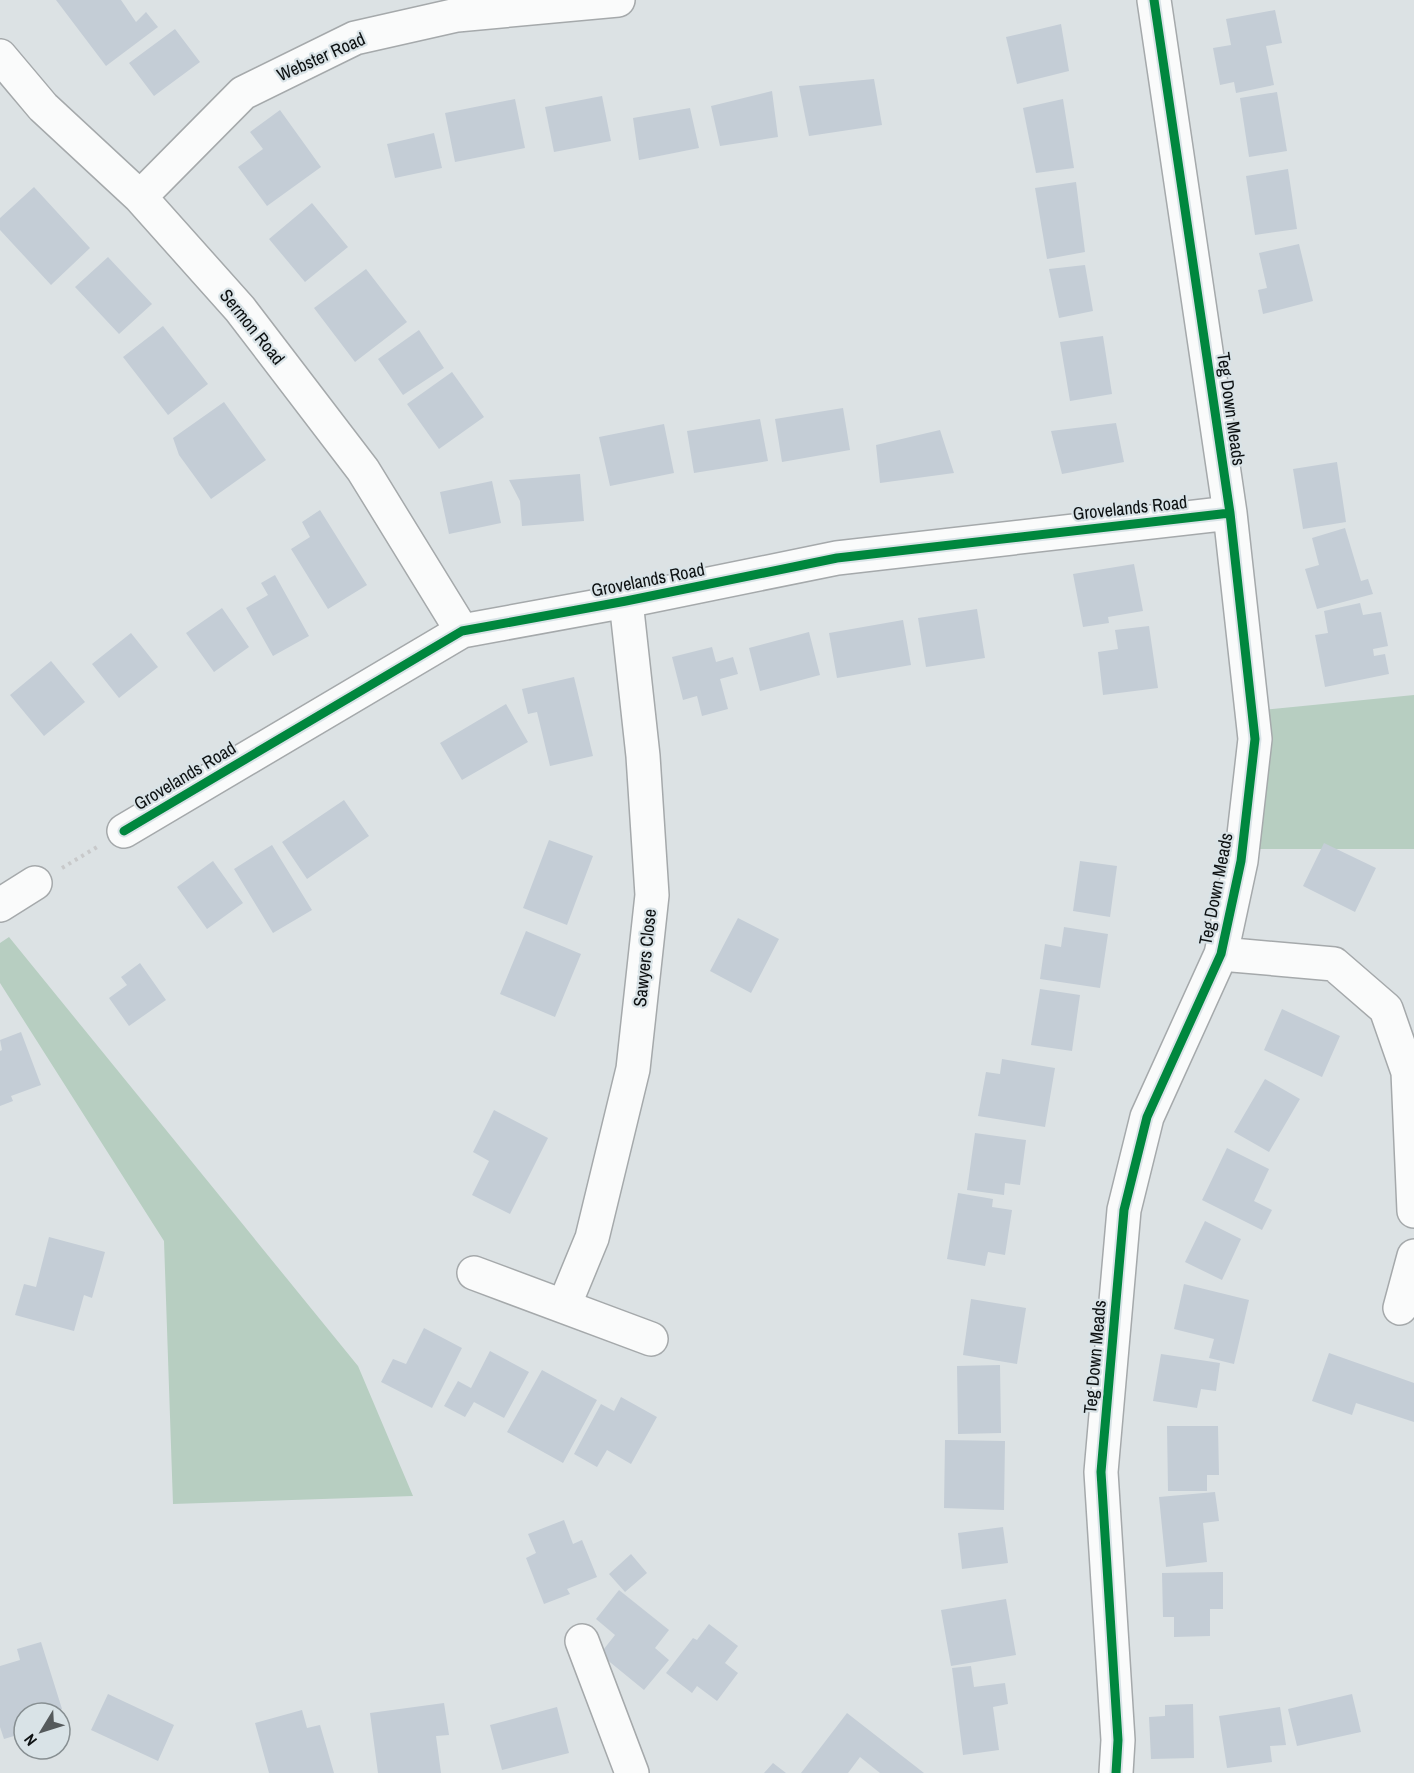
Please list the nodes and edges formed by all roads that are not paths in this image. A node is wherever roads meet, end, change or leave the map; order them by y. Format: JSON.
{"nodes":[{"id":1,"x":618,"y":0,"type":"edge"},
{"id":2,"x":1154,"y":0,"type":"edge"},
{"id":3,"x":0,"y":56,"type":"edge"},
{"id":4,"x":140,"y":197,"type":"junction"},
{"id":5,"x":1230,"y":513,"type":"junction"},
{"id":6,"x":626,"y":602,"type":"junction"},
{"id":7,"x":462,"y":631,"type":"junction"},
{"id":8,"x":124,"y":831,"type":"road end"},
{"id":9,"x":35,"y":883,"type":"road end"},
{"id":10,"x":0,"y":905,"type":"edge"},
{"id":11,"x":1221,"y":954,"type":"junction"},
{"id":12,"x":1414,"y":1211,"type":"edge"},
{"id":13,"x":1414,"y":1256,"type":"edge"},
{"id":14,"x":474,"y":1273,"type":"dead end"},
{"id":15,"x":564,"y":1306,"type":"junction"},
{"id":16,"x":1396,"y":1307,"type":"edge"},
{"id":17,"x":651,"y":1339,"type":"dead end"},
{"id":18,"x":582,"y":1641,"type":"dead end"},
{"id":19,"x":632,"y":1773,"type":"edge"},
{"id":20,"x":1116,"y":1773,"type":"edge"}],
"edges":[{"from":1,"to":4,"type":"street","name":"Webster Road"},
{"from":2,"to":5,"type":"street","name":"Teg Down Meads"},
{"from":3,"to":4,"type":"street","name":"Sermon Road"},
{"from":4,"to":7,"type":"street","name":"Sermon Road"},
{"from":5,"to":6,"type":"street","name":"Grovelands Road"},
{"from":5,"to":11,"type":"street","name":"Teg Down Meads"},
{"from":6,"to":7,"type":"street","name":"Grovelands Road"},
{"from":6,"to":15,"type":"street","name":"Sawyers Close"},
{"from":7,"to":8,"type":"street","name":"Grovelands Road"},
{"from":9,"to":10,"type":"street"},
{"from":11,"to":12,"type":"street"},
{"from":11,"to":20,"type":"street","name":"Teg Down Meads"},
{"from":13,"to":16,"type":"street"},
{"from":14,"to":15,"type":"street"},
{"from":15,"to":17,"type":"street"},
{"from":18,"to":19,"type":"street"}]}
